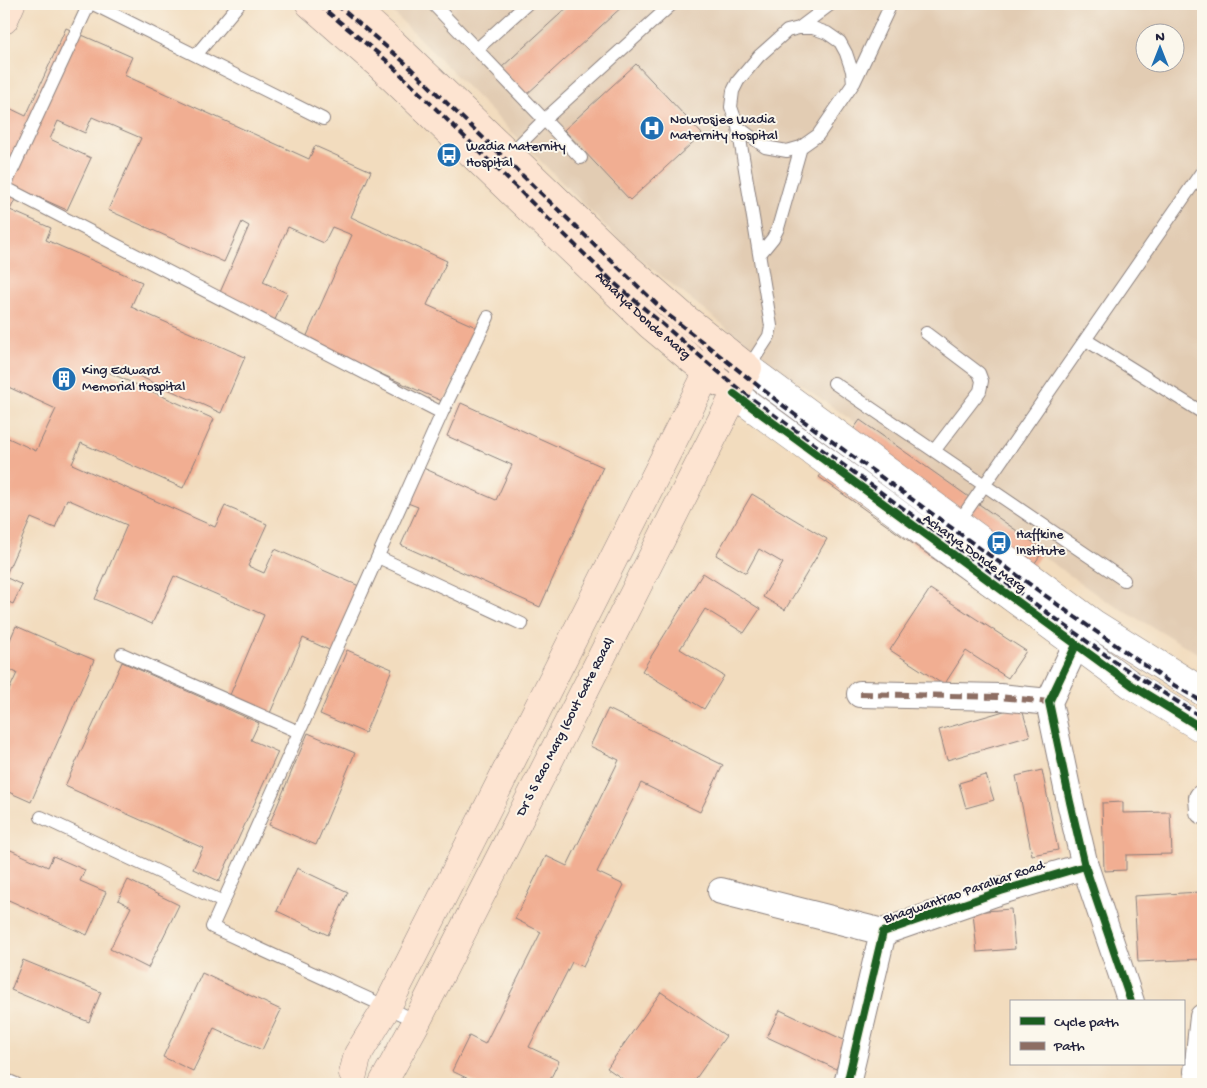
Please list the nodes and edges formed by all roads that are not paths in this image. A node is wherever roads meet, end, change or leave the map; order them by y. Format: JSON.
{"nodes":[{"id":1,"x":11,"y":4,"type":"edge"},
{"id":2,"x":91,"y":4,"type":"edge"},
{"id":3,"x":240,"y":4,"type":"edge"},
{"id":4,"x":310,"y":4,"type":"edge"},
{"id":5,"x":349,"y":4,"type":"edge"},
{"id":6,"x":433,"y":4,"type":"edge"},
{"id":7,"x":527,"y":4,"type":"edge"},
{"id":8,"x":672,"y":4,"type":"edge"},
{"id":9,"x":831,"y":4,"type":"edge"},
{"id":10,"x":891,"y":4,"type":"edge"},
{"id":11,"x":4,"y":20,"type":"edge"},
{"id":12,"x":799,"y":28,"type":"junction"},
{"id":13,"x":477,"y":49,"type":"junction"},
{"id":14,"x":196,"y":55,"type":"junction"},
{"id":15,"x":853,"y":84,"type":"junction"},
{"id":16,"x":428,"y":94,"type":"junction"},
{"id":17,"x":323,"y":119,"type":"dead end"},
{"id":18,"x":544,"y":120,"type":"junction"},
{"id":19,"x":738,"y":127,"type":"junction"},
{"id":20,"x":801,"y":147,"type":"junction"},
{"id":21,"x":510,"y":154,"type":"junction"},
{"id":22,"x":581,"y":158,"type":"dead end"},
{"id":23,"x":1203,"y":170,"type":"edge"},
{"id":24,"x":4,"y":187,"type":"edge"},
{"id":25,"x":760,"y":254,"type":"junction"},
{"id":26,"x":488,"y":317,"type":"dead end"},
{"id":27,"x":926,"y":333,"type":"dead end"},
{"id":28,"x":1086,"y":340,"type":"junction"},
{"id":29,"x":721,"y":346,"type":"junction"},
{"id":30,"x":748,"y":368,"type":"junction"},
{"id":31,"x":708,"y":372,"type":"junction"},
{"id":32,"x":834,"y":383,"type":"dead end"},
{"id":33,"x":734,"y":394,"type":"junction"},
{"id":34,"x":442,"y":413,"type":"junction"},
{"id":35,"x":1203,"y":413,"type":"edge"},
{"id":36,"x":934,"y":451,"type":"junction"},
{"id":37,"x":984,"y":485,"type":"junction"},
{"id":38,"x":907,"y":486,"type":"junction"},
{"id":39,"x":890,"y":508,"type":"junction"},
{"id":40,"x":958,"y":524,"type":"junction"},
{"id":41,"x":378,"y":556,"type":"junction"},
{"id":42,"x":1124,"y":580,"type":"dead end"},
{"id":43,"x":1041,"y":583,"type":"junction"},
{"id":44,"x":1024,"y":606,"type":"junction"},
{"id":45,"x":522,"y":624,"type":"dead end"},
{"id":46,"x":1076,"y":645,"type":"junction"},
{"id":47,"x":122,"y":654,"type":"dead end"},
{"id":48,"x":1203,"y":692,"type":"edge"},
{"id":49,"x":860,"y":694,"type":"dead end"},
{"id":50,"x":1049,"y":702,"type":"junction"},
{"id":51,"x":1203,"y":729,"type":"edge"},
{"id":52,"x":299,"y":732,"type":"junction"},
{"id":53,"x":41,"y":817,"type":"dead end"},
{"id":54,"x":1085,"y":866,"type":"junction"},
{"id":55,"x":721,"y":891,"type":"dead end"},
{"id":56,"x":223,"y":902,"type":"junction"},
{"id":57,"x":883,"y":932,"type":"junction"},
{"id":58,"x":1130,"y":1000,"type":"edge"},
{"id":59,"x":387,"y":1007,"type":"junction"},
{"id":60,"x":1203,"y":1017,"type":"edge"},
{"id":61,"x":417,"y":1020,"type":"junction"},
{"id":62,"x":1191,"y":1073,"type":"edge"},
{"id":63,"x":4,"y":1079,"type":"edge"},
{"id":64,"x":344,"y":1079,"type":"edge"},
{"id":65,"x":16,"y":1084,"type":"edge"},
{"id":66,"x":384,"y":1084,"type":"edge"},
{"id":67,"x":847,"y":1084,"type":"edge"}],
"edges":[{"from":1,"to":11,"type":"main road"},
{"from":2,"to":14,"type":"lane"},
{"from":2,"to":24,"type":"lane"},
{"from":3,"to":14,"type":"lane"},
{"from":4,"to":16,"type":"main road","name":"Acharya Donde Marg"},
{"from":5,"to":16,"type":"main road","name":"Acharya Donde Marg"},
{"from":6,"to":13,"type":"lane"},
{"from":7,"to":13,"type":"lane"},
{"from":8,"to":18,"type":"lane"},
{"from":9,"to":12,"type":"lane"},
{"from":10,"to":15,"type":"lane"},
{"from":12,"to":15,"type":"lane"},
{"from":12,"to":19,"type":"lane"},
{"from":13,"to":18,"type":"lane"},
{"from":14,"to":17,"type":"lane"},
{"from":15,"to":20,"type":"lane"},
{"from":16,"to":21,"type":"main road","name":"Acharya Donde Marg"},
{"from":16,"to":31,"type":"main road","name":"Acharya Donde Marg"},
{"from":18,"to":21,"type":"lane"},
{"from":18,"to":22,"type":"lane"},
{"from":19,"to":20,"type":"lane"},
{"from":19,"to":25,"type":"lane"},
{"from":20,"to":25,"type":"lane"},
{"from":21,"to":29,"type":"main road","name":"Acharya Donde Marg"},
{"from":23,"to":28,"type":"lane"},
{"from":24,"to":34,"type":"lane"},
{"from":25,"to":30,"type":"lane"},
{"from":26,"to":34,"type":"lane"},
{"from":27,"to":36,"type":"lane"},
{"from":28,"to":35,"type":"lane"},
{"from":28,"to":37,"type":"lane"},
{"from":29,"to":30,"type":"main road","name":"Acharya Donde Marg"},
{"from":29,"to":31,"type":"main road"},
{"from":30,"to":33,"type":"main road","name":"Dr S S Rao Marg (Govt Gate Road)"},
{"from":30,"to":38,"type":"street","name":"Acharya Donde Marg"},
{"from":31,"to":33,"type":"main road","name":"Acharya Donde Marg"},
{"from":31,"to":59,"type":"main road"},
{"from":32,"to":36,"type":"lane"},
{"from":33,"to":39,"type":"street","name":"Acharya Donde Marg"},
{"from":33,"to":61,"type":"main road","name":"Dr S S Rao Marg (Govt Gate Road)"},
{"from":34,"to":41,"type":"lane"},
{"from":36,"to":37,"type":"lane"},
{"from":37,"to":40,"type":"lane"},
{"from":37,"to":42,"type":"lane"},
{"from":38,"to":39,"type":"street"},
{"from":38,"to":40,"type":"street","name":"Acharya Donde Marg"},
{"from":39,"to":44,"type":"street","name":"Acharya Donde Marg"},
{"from":40,"to":43,"type":"street","name":"Acharya Donde Marg"},
{"from":41,"to":45,"type":"lane"},
{"from":41,"to":52,"type":"lane"},
{"from":43,"to":44,"type":"street"},
{"from":43,"to":48,"type":"street","name":"Acharya Donde Marg"},
{"from":44,"to":46,"type":"street","name":"Acharya Donde Marg"},
{"from":46,"to":50,"type":"street"},
{"from":46,"to":51,"type":"street","name":"Acharya Donde Marg"},
{"from":47,"to":52,"type":"lane"},
{"from":49,"to":50,"type":"street"},
{"from":50,"to":54,"type":"street"},
{"from":52,"to":56,"type":"lane"},
{"from":53,"to":56,"type":"lane"},
{"from":54,"to":57,"type":"street","name":"Bhagwantrao Paralkar Road"},
{"from":54,"to":58,"type":"street"},
{"from":55,"to":57,"type":"street"},
{"from":56,"to":59,"type":"lane"},
{"from":57,"to":67,"type":"street","name":"Bhagwantrao Paralkar Road"},
{"from":59,"to":61,"type":"lane"},
{"from":59,"to":64,"type":"main road"},
{"from":60,"to":62,"type":"street"},
{"from":61,"to":66,"type":"main road","name":"Dr S S Rao Marg (Govt Gate Road)"},
{"from":63,"to":65,"type":"lane"},
{"from":64,"to":66,"type":"main road"}]}
